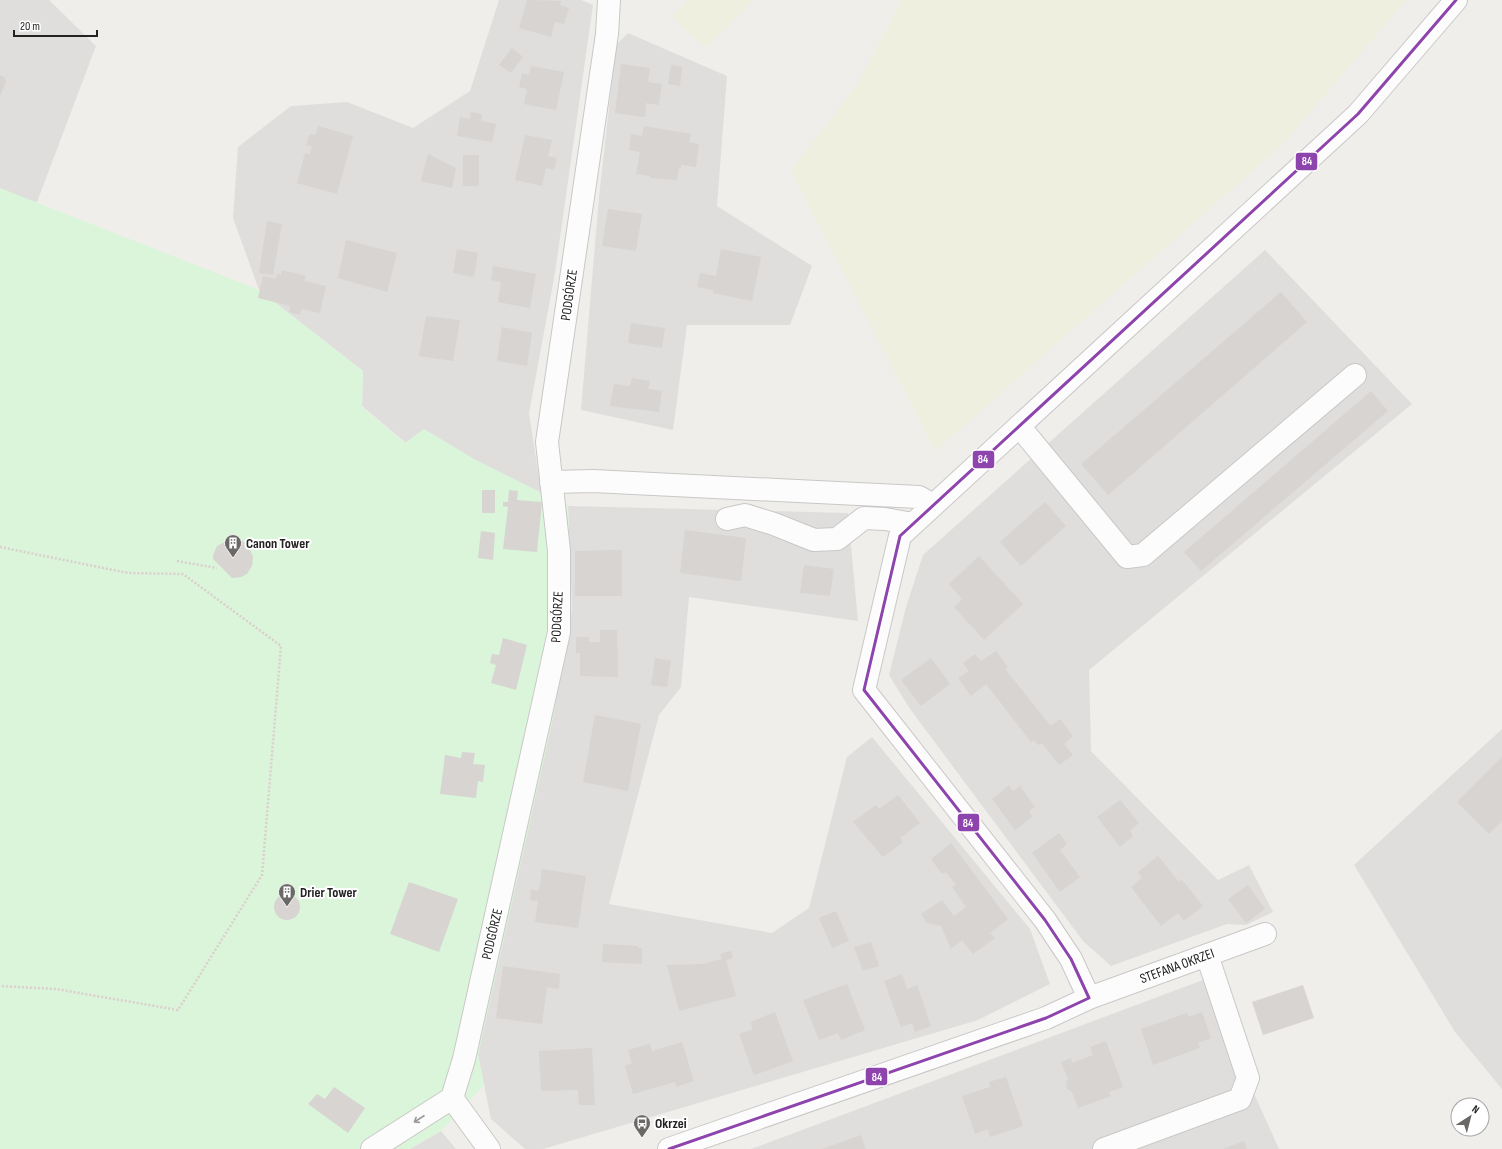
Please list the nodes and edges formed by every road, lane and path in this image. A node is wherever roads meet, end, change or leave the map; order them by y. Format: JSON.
{"nodes":[{"id":1,"x":609,"y":0,"type":"edge"},
{"id":2,"x":1456,"y":0,"type":"edge"},
{"id":3,"x":1355,"y":375,"type":"dead end"},
{"id":4,"x":1019,"y":426,"type":"junction"},
{"id":5,"x":551,"y":482,"type":"junction"},
{"id":6,"x":933,"y":505,"type":"junction"},
{"id":7,"x":727,"y":519,"type":"dead end"},
{"id":8,"x":913,"y":524,"type":"junction"},
{"id":9,"x":0,"y":547,"type":"edge"},
{"id":10,"x":177,"y":561,"type":"dead end"},
{"id":11,"x":217,"y":568,"type":"dead end"},
{"id":12,"x":1265,"y":934,"type":"dead end"},
{"id":13,"x":1207,"y":955,"type":"junction"},
{"id":14,"x":0,"y":986,"type":"edge"},
{"id":15,"x":1089,"y":998,"type":"junction"},
{"id":16,"x":452,"y":1098,"type":"junction"},
{"id":17,"x":372,"y":1149,"type":"edge"},
{"id":18,"x":490,"y":1149,"type":"edge"},
{"id":19,"x":669,"y":1149,"type":"edge"},
{"id":20,"x":1104,"y":1149,"type":"edge"}],
"edges":[{"from":1,"to":5,"type":"street","name":"PODGÓRZE"},
{"from":2,"to":4,"type":"street"},
{"from":3,"to":4,"type":"street"},
{"from":4,"to":6,"type":"street"},
{"from":5,"to":6,"type":"street"},
{"from":5,"to":16,"type":"street","name":"PODGÓRZE"},
{"from":6,"to":8,"type":"street"},
{"from":7,"to":8,"type":"street"},
{"from":8,"to":15,"type":"street"},
{"from":9,"to":14,"type":"path"},
{"from":10,"to":11,"type":"path"},
{"from":12,"to":13,"type":"street","name":"STEFANA OKRZEI"},
{"from":13,"to":15,"type":"street","name":"STEFANA OKRZEI"},
{"from":13,"to":20,"type":"street"},
{"from":15,"to":19,"type":"street","name":"STEFANA OKRZEI"},
{"from":16,"to":17,"type":"street","one_way":true},
{"from":16,"to":18,"type":"street"}]}
